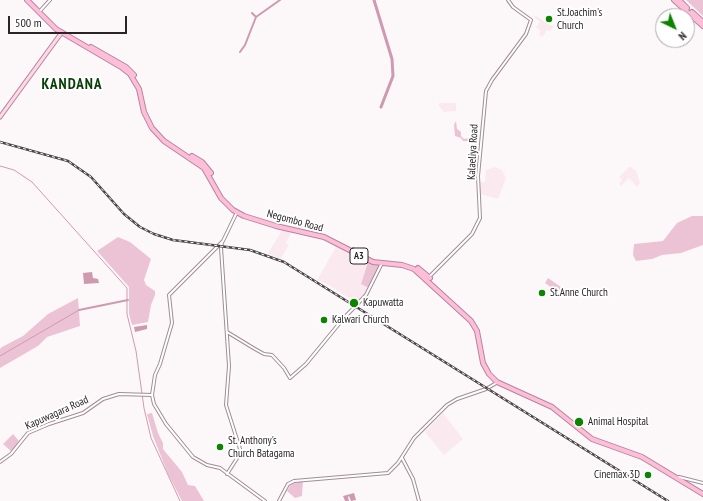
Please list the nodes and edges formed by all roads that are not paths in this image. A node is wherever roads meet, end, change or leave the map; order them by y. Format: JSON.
{"nodes":[{"id":1,"x":28,"y":0,"type":"edge"},
{"id":2,"x":50,"y":0,"type":"edge"},
{"id":3,"x":508,"y":0,"type":"edge"},
{"id":4,"x":674,"y":0,"type":"edge"},
{"id":5,"x":679,"y":0,"type":"edge"},
{"id":6,"x":40,"y":12,"type":"junction"},
{"id":7,"x":703,"y":22,"type":"edge"},
{"id":8,"x":703,"y":26,"type":"edge"},
{"id":9,"x":62,"y":32,"type":"junction"},
{"id":10,"x":143,"y":101,"type":"junction"},
{"id":11,"x":0,"y":118,"type":"edge"},
{"id":12,"x":237,"y":212,"type":"junction"},
{"id":13,"x":223,"y":241,"type":"junction"},
{"id":14,"x":382,"y":263,"type":"junction"},
{"id":15,"x":428,"y":278,"type":"junction"},
{"id":16,"x":227,"y":332,"type":"junction"},
{"id":17,"x":499,"y":382,"type":"junction"},
{"id":18,"x":152,"y":395,"type":"junction"},
{"id":19,"x":401,"y":457,"type":"junction"},
{"id":20,"x":0,"y":462,"type":"edge"},
{"id":21,"x":227,"y":474,"type":"junction"},
{"id":22,"x":679,"y":477,"type":"junction"},
{"id":23,"x":703,"y":483,"type":"edge"},
{"id":24,"x":703,"y":493,"type":"edge"},
{"id":25,"x":265,"y":501,"type":"edge"},
{"id":26,"x":279,"y":501,"type":"edge"},
{"id":27,"x":419,"y":501,"type":"edge"}],
"edges":[{"from":1,"to":6,"type":"highway","name":"Negombo Road","number":"A3"},
{"from":2,"to":6,"type":"street"},
{"from":3,"to":15,"type":"street","name":"Kalaeliya Road"},
{"from":4,"to":8,"type":"highway"},
{"from":5,"to":7,"type":"highway"},
{"from":6,"to":9,"type":"highway","name":"Negombo Road","number":"A3"},
{"from":9,"to":10,"type":"highway","name":"Negombo Road","number":"A3"},
{"from":9,"to":11,"type":"main road"},
{"from":10,"to":12,"type":"highway","name":"Negombo Road","number":"A3"},
{"from":10,"to":14,"type":"highway","name":"Negombo Road","number":"A3"},
{"from":12,"to":13,"type":"street"},
{"from":12,"to":14,"type":"highway","name":"Negombo Road","number":"A3"},
{"from":13,"to":16,"type":"street"},
{"from":13,"to":18,"type":"street"},
{"from":14,"to":15,"type":"highway","name":"Negombo Road","number":"A3"},
{"from":14,"to":16,"type":"street"},
{"from":15,"to":17,"type":"highway","name":"Negombo Road","number":"A3"},
{"from":16,"to":21,"type":"street"},
{"from":17,"to":19,"type":"street"},
{"from":17,"to":22,"type":"highway","name":"Negombo Road","number":"A3"},
{"from":17,"to":24,"type":"highway","name":"Negombo Road","number":"A3"},
{"from":18,"to":20,"type":"street","name":"Kapuwagara Road"},
{"from":18,"to":21,"type":"street"},
{"from":19,"to":26,"type":"street"},
{"from":19,"to":27,"type":"street"},
{"from":21,"to":25,"type":"street"},
{"from":22,"to":23,"type":"street"},
{"from":22,"to":24,"type":"highway","name":"Negombo Road","number":"A3"}]}
